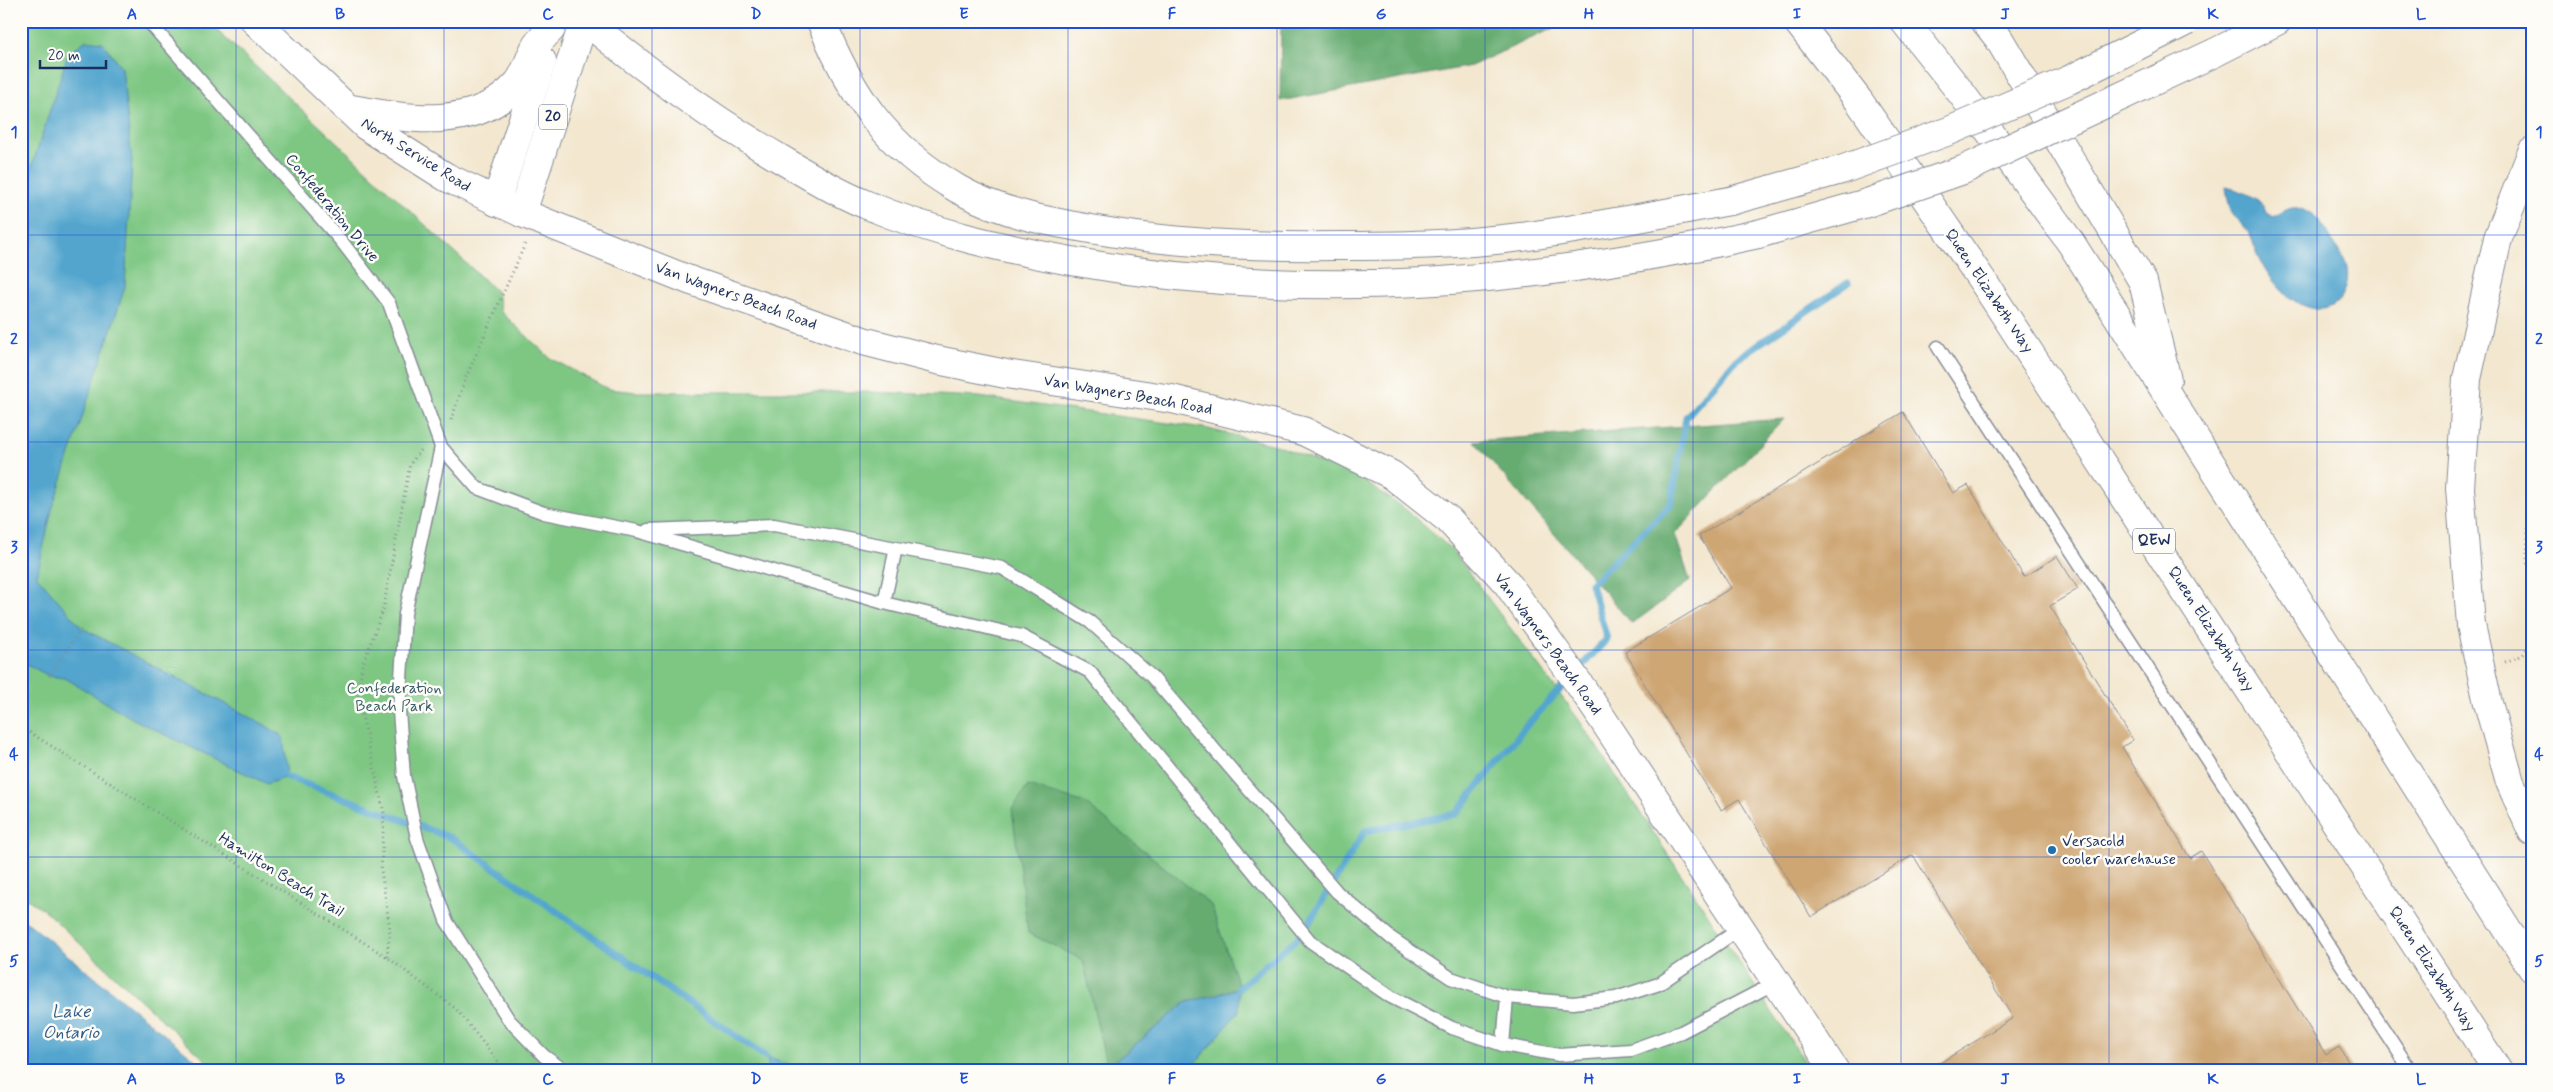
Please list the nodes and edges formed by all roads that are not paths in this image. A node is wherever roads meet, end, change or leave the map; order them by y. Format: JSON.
{"nodes":[{"id":1,"x":148,"y":21,"type":"edge"},
{"id":2,"x":254,"y":21,"type":"edge"},
{"id":3,"x":585,"y":21,"type":"edge"},
{"id":4,"x":821,"y":21,"type":"edge"},
{"id":5,"x":1797,"y":21,"type":"edge"},
{"id":6,"x":1904,"y":21,"type":"edge"},
{"id":7,"x":1985,"y":21,"type":"edge"},
{"id":8,"x":2187,"y":21,"type":"edge"},
{"id":9,"x":2278,"y":21,"type":"edge"},
{"id":10,"x":552,"y":25,"type":"edge"},
{"id":11,"x":346,"y":108,"type":"junction"},
{"id":12,"x":2532,"y":152,"type":"edge"},
{"id":13,"x":496,"y":202,"type":"junction"},
{"id":14,"x":522,"y":213,"type":"junction"},
{"id":15,"x":1938,"y":347,"type":"dead end"},
{"id":16,"x":2172,"y":401,"type":"junction"},
{"id":17,"x":441,"y":447,"type":"junction"},
{"id":18,"x":637,"y":531,"type":"junction"},
{"id":19,"x":896,"y":548,"type":"junction"},
{"id":20,"x":884,"y":603,"type":"junction"},
{"id":21,"x":2532,"y":831,"type":"edge"},
{"id":22,"x":1741,"y":928,"type":"junction"},
{"id":23,"x":2532,"y":968,"type":"edge"},
{"id":24,"x":1777,"y":982,"type":"junction"},
{"id":25,"x":1507,"y":997,"type":"junction"},
{"id":26,"x":1503,"y":1044,"type":"junction"},
{"id":27,"x":565,"y":1071,"type":"edge"},
{"id":28,"x":1835,"y":1071,"type":"edge"},
{"id":29,"x":2411,"y":1071,"type":"edge"},
{"id":30,"x":2498,"y":1071,"type":"edge"}],
"edges":[{"from":1,"to":17,"type":"lane","name":"Confederation Drive"},
{"from":2,"to":11,"type":"main road","name":"North Service Road"},
{"from":3,"to":9,"type":"main road","bridge":true},
{"from":3,"to":14,"type":"main road","number":"20"},
{"from":4,"to":8,"type":"main road","bridge":true},
{"from":5,"to":30,"type":"main road","name":"Queen Elizabeth Way","number":"QEW"},
{"from":6,"to":16,"type":"main road"},
{"from":7,"to":16,"type":"main road"},
{"from":10,"to":11,"type":"main road"},
{"from":10,"to":13,"type":"main road","number":"20"},
{"from":11,"to":13,"type":"main road","name":"North Service Road"},
{"from":12,"to":21,"type":"main road"},
{"from":13,"to":14,"type":"main road","name":"North Service Road"},
{"from":14,"to":22,"type":"main road","name":"Van Wagners Beach Road"},
{"from":15,"to":29,"type":"lane"},
{"from":16,"to":23,"type":"main road"},
{"from":17,"to":18,"type":"lane"},
{"from":17,"to":27,"type":"lane"},
{"from":18,"to":19,"type":"lane"},
{"from":18,"to":20,"type":"lane"},
{"from":19,"to":20,"type":"lane"},
{"from":19,"to":25,"type":"lane"},
{"from":20,"to":26,"type":"lane"},
{"from":22,"to":24,"type":"main road","name":"Van Wagners Beach Road"},
{"from":22,"to":25,"type":"lane"},
{"from":24,"to":26,"type":"lane"},
{"from":24,"to":28,"type":"main road","name":"Van Wagners Beach Road"},
{"from":25,"to":26,"type":"lane"}]}
